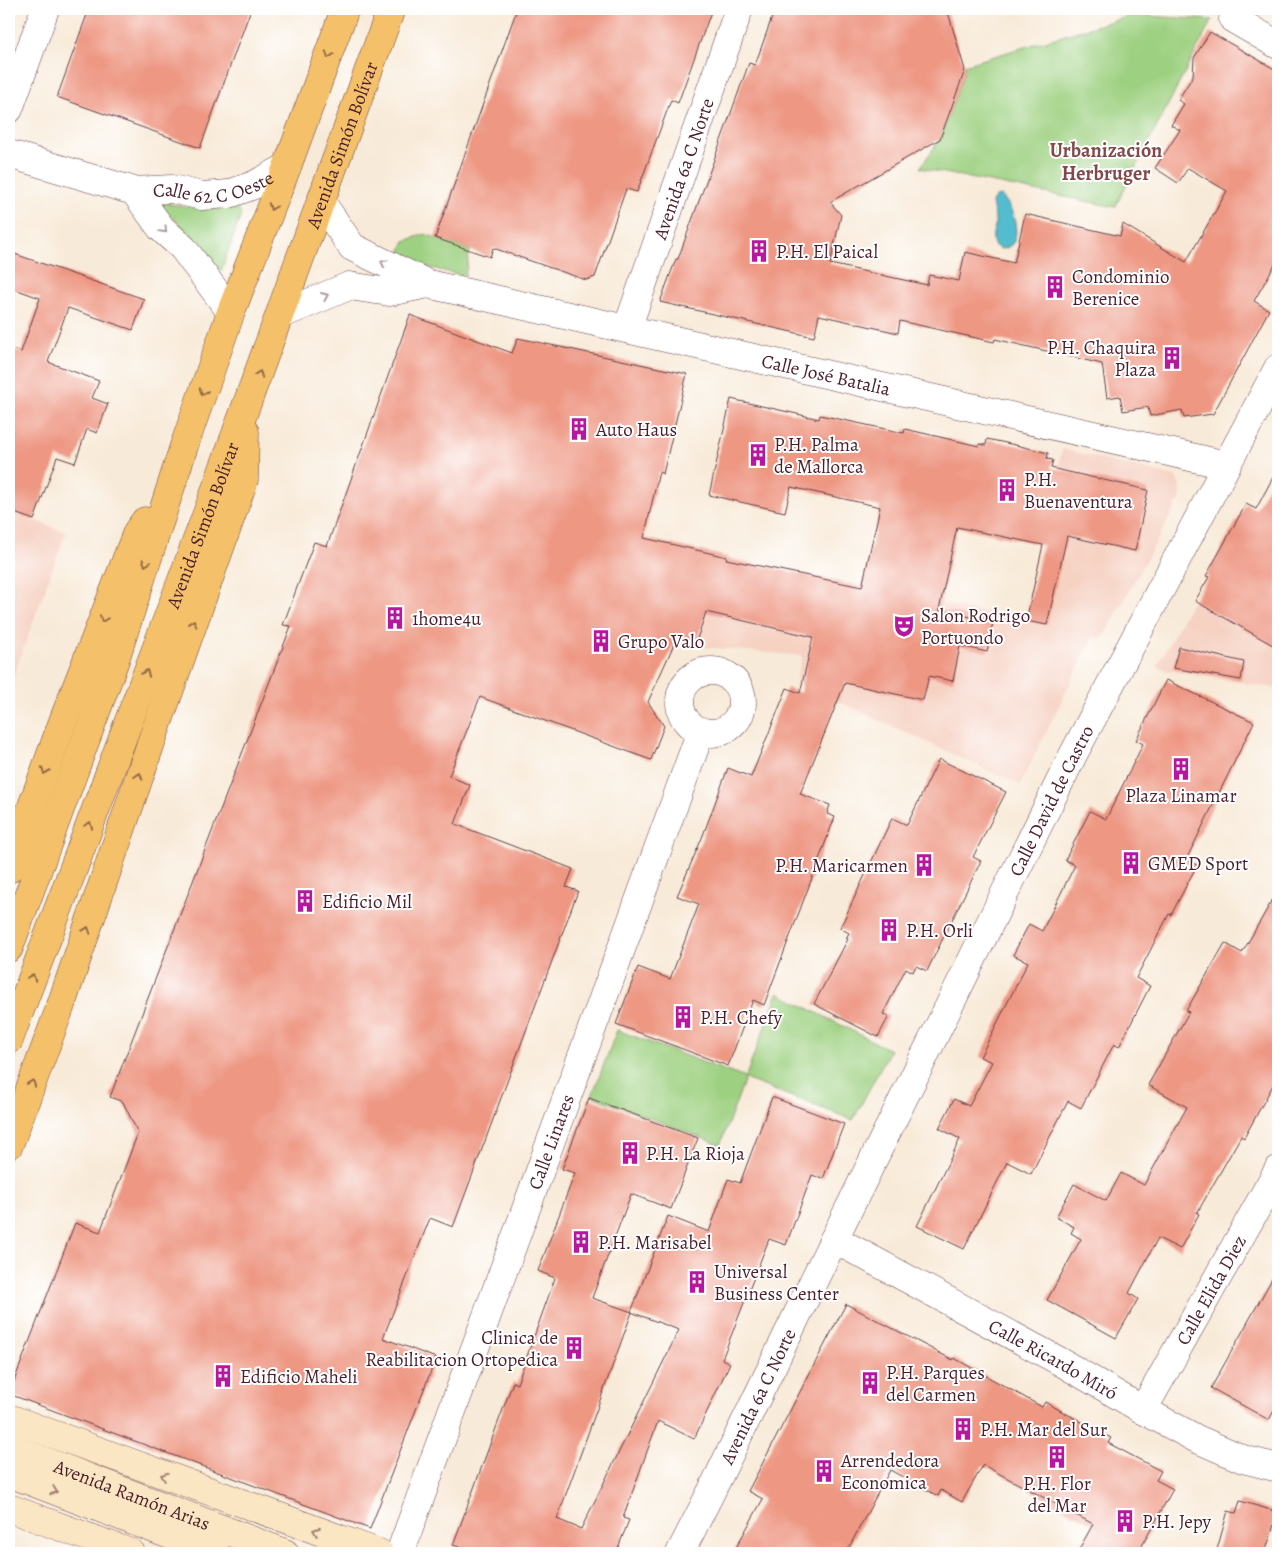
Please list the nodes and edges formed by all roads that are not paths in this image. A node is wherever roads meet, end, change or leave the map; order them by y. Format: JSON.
{"nodes":[{"id":1,"x":45,"y":9,"type":"edge"},
{"id":2,"x":345,"y":9,"type":"edge"},
{"id":3,"x":391,"y":9,"type":"edge"},
{"id":4,"x":740,"y":9,"type":"edge"},
{"id":5,"x":1233,"y":19,"type":"dead end"},
{"id":6,"x":1278,"y":45,"type":"edge"},
{"id":7,"x":9,"y":109,"type":"edge"},
{"id":8,"x":9,"y":154,"type":"edge"},
{"id":9,"x":287,"y":167,"type":"junction"},
{"id":10,"x":134,"y":191,"type":"junction"},
{"id":11,"x":322,"y":203,"type":"junction"},
{"id":12,"x":428,"y":284,"type":"junction"},
{"id":13,"x":231,"y":312,"type":"junction"},
{"id":14,"x":280,"y":315,"type":"junction"},
{"id":15,"x":627,"y":329,"type":"junction"},
{"id":16,"x":1278,"y":368,"type":"edge"},
{"id":17,"x":245,"y":412,"type":"junction"},
{"id":18,"x":1226,"y":464,"type":"junction"},
{"id":19,"x":172,"y":483,"type":"junction"},
{"id":20,"x":701,"y":731,"type":"dead end"},
{"id":21,"x":9,"y":869,"type":"edge"},
{"id":22,"x":9,"y":948,"type":"edge"},
{"id":23,"x":9,"y":1040,"type":"edge"},
{"id":24,"x":9,"y":1145,"type":"edge"},
{"id":25,"x":1278,"y":1170,"type":"edge"},
{"id":26,"x":834,"y":1239,"type":"junction"},
{"id":27,"x":1143,"y":1410,"type":"junction"},
{"id":28,"x":9,"y":1418,"type":"edge"},
{"id":29,"x":9,"y":1447,"type":"edge"},
{"id":30,"x":1278,"y":1468,"type":"edge"},
{"id":31,"x":9,"y":1473,"type":"edge"},
{"id":32,"x":9,"y":1508,"type":"edge"},
{"id":33,"x":131,"y":1553,"type":"edge"},
{"id":34,"x":216,"y":1553,"type":"edge"},
{"id":35,"x":286,"y":1553,"type":"edge"},
{"id":36,"x":379,"y":1553,"type":"edge"},
{"id":37,"x":400,"y":1553,"type":"edge"},
{"id":38,"x":680,"y":1553,"type":"edge"}],
"edges":[{"from":1,"to":7,"type":"street"},
{"from":2,"to":9,"type":"main road","name":"Avenida Simón Bolívar","one_way":true},
{"from":3,"to":11,"type":"main road","name":"Avenida Simón Bolívar"},
{"from":4,"to":15,"type":"street","name":"Avenida 6a C Norte"},
{"from":5,"to":6,"type":"street"},
{"from":8,"to":10,"type":"street","name":"Calle 62 C Oeste"},
{"from":9,"to":10,"type":"street","name":"Calle 62 C Oeste"},
{"from":9,"to":13,"type":"main road","name":"Avenida Simón Bolívar","one_way":true},
{"from":10,"to":13,"type":"street","name":"Calle 62 C Oeste","one_way":true},
{"from":12,"to":11,"type":"street","name":"Calle José Batalia","one_way":true},
{"from":11,"to":14,"type":"main road","name":"Avenida Simón Bolívar"},
{"from":14,"to":12,"type":"street","name":"Calle José Batalia","one_way":true},
{"from":12,"to":15,"type":"street","name":"Calle José Batalia"},
{"from":13,"to":19,"type":"main road","name":"Avenida Simón Bolívar","one_way":true},
{"from":17,"to":14,"type":"main road","name":"Avenida Simón Bolívar","one_way":true},
{"from":15,"to":18,"type":"street","name":"Calle José Batalia"},
{"from":16,"to":18,"type":"street","name":"Calle David de Castro"},
{"from":23,"to":17,"type":"main road","name":"Avenida Simón Bolívar","one_way":true},
{"from":24,"to":17,"type":"main road","one_way":true},
{"from":18,"to":26,"type":"street","name":"Calle David de Castro"},
{"from":19,"to":21,"type":"main road","one_way":true},
{"from":19,"to":22,"type":"main road","name":"Avenida Simón Bolívar","one_way":true},
{"from":20,"to":37,"type":"street","name":"Calle Linares"},
{"from":25,"to":27,"type":"street","name":"Calle Elida Diez"},
{"from":26,"to":27,"type":"street","name":"Calle Ricardo Miró"},
{"from":26,"to":38,"type":"street","name":"Avenida 6a C Norte"},
{"from":27,"to":30,"type":"street","name":"Calle Ricardo Miró"},
{"from":36,"to":28,"type":"main road","one_way":true},
{"from":29,"to":35,"type":"main road","name":"Avenida Ramón Arias"},
{"from":31,"to":34,"type":"main road","name":"Avenida Ramón Arias","one_way":true},
{"from":32,"to":33,"type":"main road"}]}
